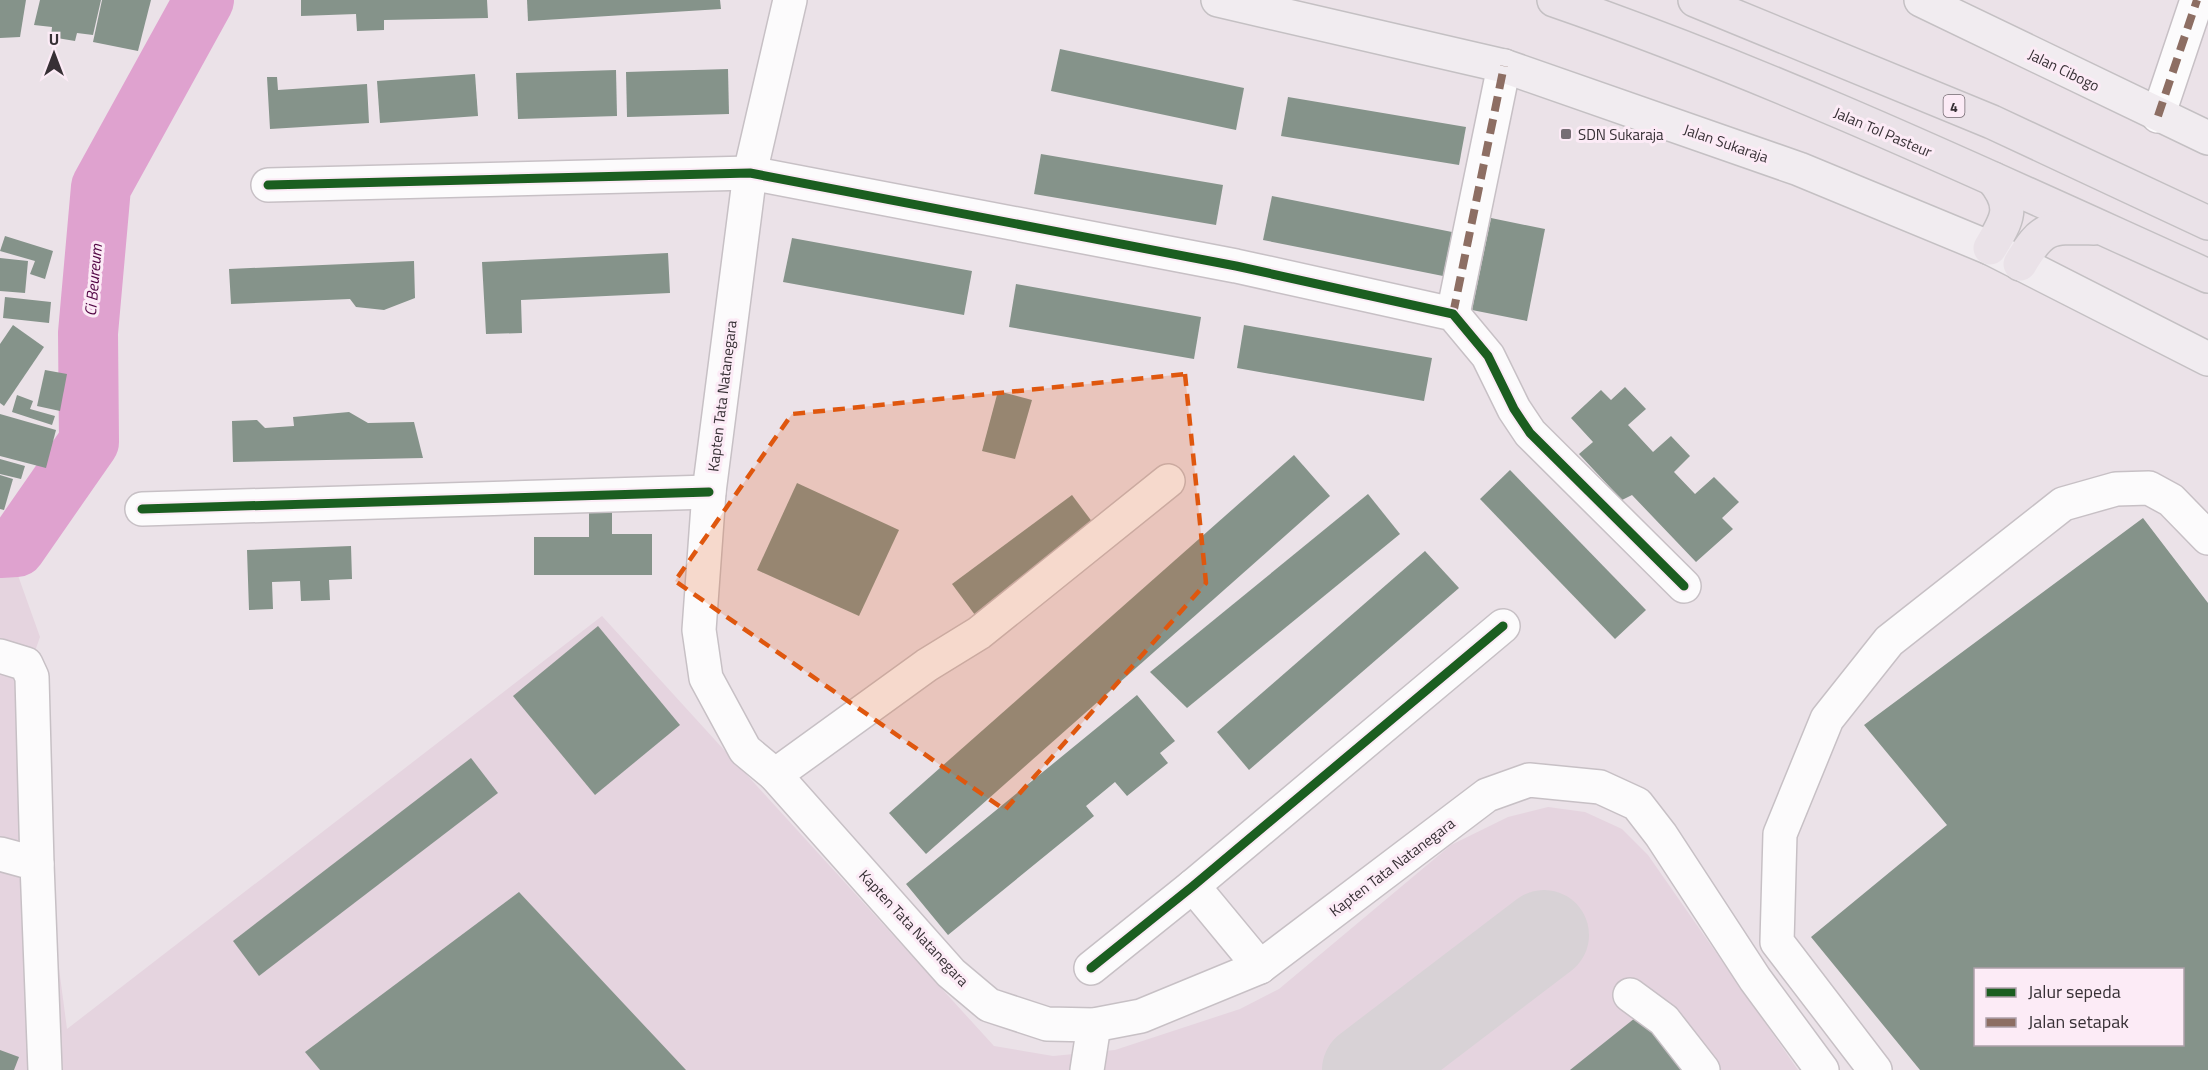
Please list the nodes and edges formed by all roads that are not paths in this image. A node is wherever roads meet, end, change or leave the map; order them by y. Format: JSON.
{"nodes":[{"id":1,"x":790,"y":0,"type":"edge"},
{"id":2,"x":1218,"y":0,"type":"edge"},
{"id":3,"x":1554,"y":0,"type":"edge"},
{"id":4,"x":1695,"y":0,"type":"edge"},
{"id":5,"x":1921,"y":0,"type":"edge"},
{"id":6,"x":2197,"y":0,"type":"edge"},
{"id":7,"x":1504,"y":66,"type":"junction"},
{"id":8,"x":2158,"y":116,"type":"junction"},
{"id":9,"x":2208,"y":138,"type":"edge"},
{"id":10,"x":750,"y":173,"type":"junction"},
{"id":11,"x":1993,"y":179,"type":"junction"},
{"id":12,"x":268,"y":185,"type":"dead end"},
{"id":13,"x":2208,"y":223,"type":"edge"},
{"id":14,"x":2102,"y":228,"type":"junction"},
{"id":15,"x":1990,"y":248,"type":"junction"},
{"id":16,"x":2020,"y":264,"type":"junction"},
{"id":17,"x":2208,"y":276,"type":"edge"},
{"id":18,"x":1453,"y":314,"type":"junction"},
{"id":19,"x":2208,"y":359,"type":"edge"},
{"id":20,"x":1168,"y":481,"type":"dead end"},
{"id":21,"x":709,"y":492,"type":"junction"},
{"id":22,"x":142,"y":509,"type":"dead end"},
{"id":23,"x":2208,"y":538,"type":"edge"},
{"id":24,"x":1684,"y":586,"type":"dead end"},
{"id":25,"x":1503,"y":626,"type":"dead end"},
{"id":26,"x":0,"y":656,"type":"edge"},
{"id":27,"x":775,"y":774,"type":"junction"},
{"id":28,"x":0,"y":854,"type":"edge"},
{"id":29,"x":37,"y":864,"type":"junction"},
{"id":30,"x":1193,"y":886,"type":"junction"},
{"id":31,"x":1260,"y":967,"type":"junction"},
{"id":32,"x":1091,"y":968,"type":"dead end"},
{"id":33,"x":1630,"y":995,"type":"dead end"},
{"id":34,"x":1094,"y":1025,"type":"junction"},
{"id":35,"x":45,"y":1070,"type":"edge"},
{"id":36,"x":1087,"y":1070,"type":"edge"},
{"id":37,"x":1703,"y":1070,"type":"edge"},
{"id":38,"x":1822,"y":1070,"type":"edge"},
{"id":39,"x":1875,"y":1070,"type":"edge"}],
"edges":[{"from":1,"to":10,"type":"street","name":"Kapten Tata Natanegara"},
{"from":2,"to":7,"type":"main road","name":"Jalan Sukaraja"},
{"from":3,"to":11,"type":"highway","name":"Jalan Tol Pasteur"},
{"from":4,"to":13,"type":"highway","number":"4"},
{"from":5,"to":8,"type":"main road","name":"Jalan Cibogo"},
{"from":6,"to":8,"type":"street"},
{"from":7,"to":15,"type":"main road","name":"Jalan Sukaraja"},
{"from":7,"to":18,"type":"street"},
{"from":8,"to":9,"type":"main road","name":"Jalan Cibogo"},
{"from":10,"to":12,"type":"street"},
{"from":10,"to":18,"type":"street"},
{"from":10,"to":21,"type":"street","name":"Kapten Tata Natanegara"},
{"from":11,"to":14,"type":"highway","name":"Jalan Tol Pasteur"},
{"from":11,"to":15,"type":"highway"},
{"from":14,"to":16,"type":"highway"},
{"from":14,"to":17,"type":"highway","name":"Jalan Tol Pasteur"},
{"from":15,"to":16,"type":"main road","name":"Jalan Sukaraja"},
{"from":16,"to":19,"type":"main road","name":"Jalan Sukaraja"},
{"from":18,"to":24,"type":"street"},
{"from":20,"to":27,"type":"street"},
{"from":21,"to":22,"type":"street"},
{"from":21,"to":27,"type":"street","name":"Kapten Tata Natanegara"},
{"from":23,"to":39,"type":"street"},
{"from":25,"to":30,"type":"street"},
{"from":26,"to":29,"type":"street"},
{"from":27,"to":34,"type":"street","name":"Kapten Tata Natanegara"},
{"from":28,"to":29,"type":"street"},
{"from":29,"to":35,"type":"street"},
{"from":30,"to":31,"type":"street"},
{"from":30,"to":32,"type":"street"},
{"from":31,"to":34,"type":"street","name":"Kapten Tata Natanegara"},
{"from":31,"to":38,"type":"street","name":"Kapten Tata Natanegara"},
{"from":33,"to":37,"type":"street"},
{"from":34,"to":36,"type":"street"}]}
